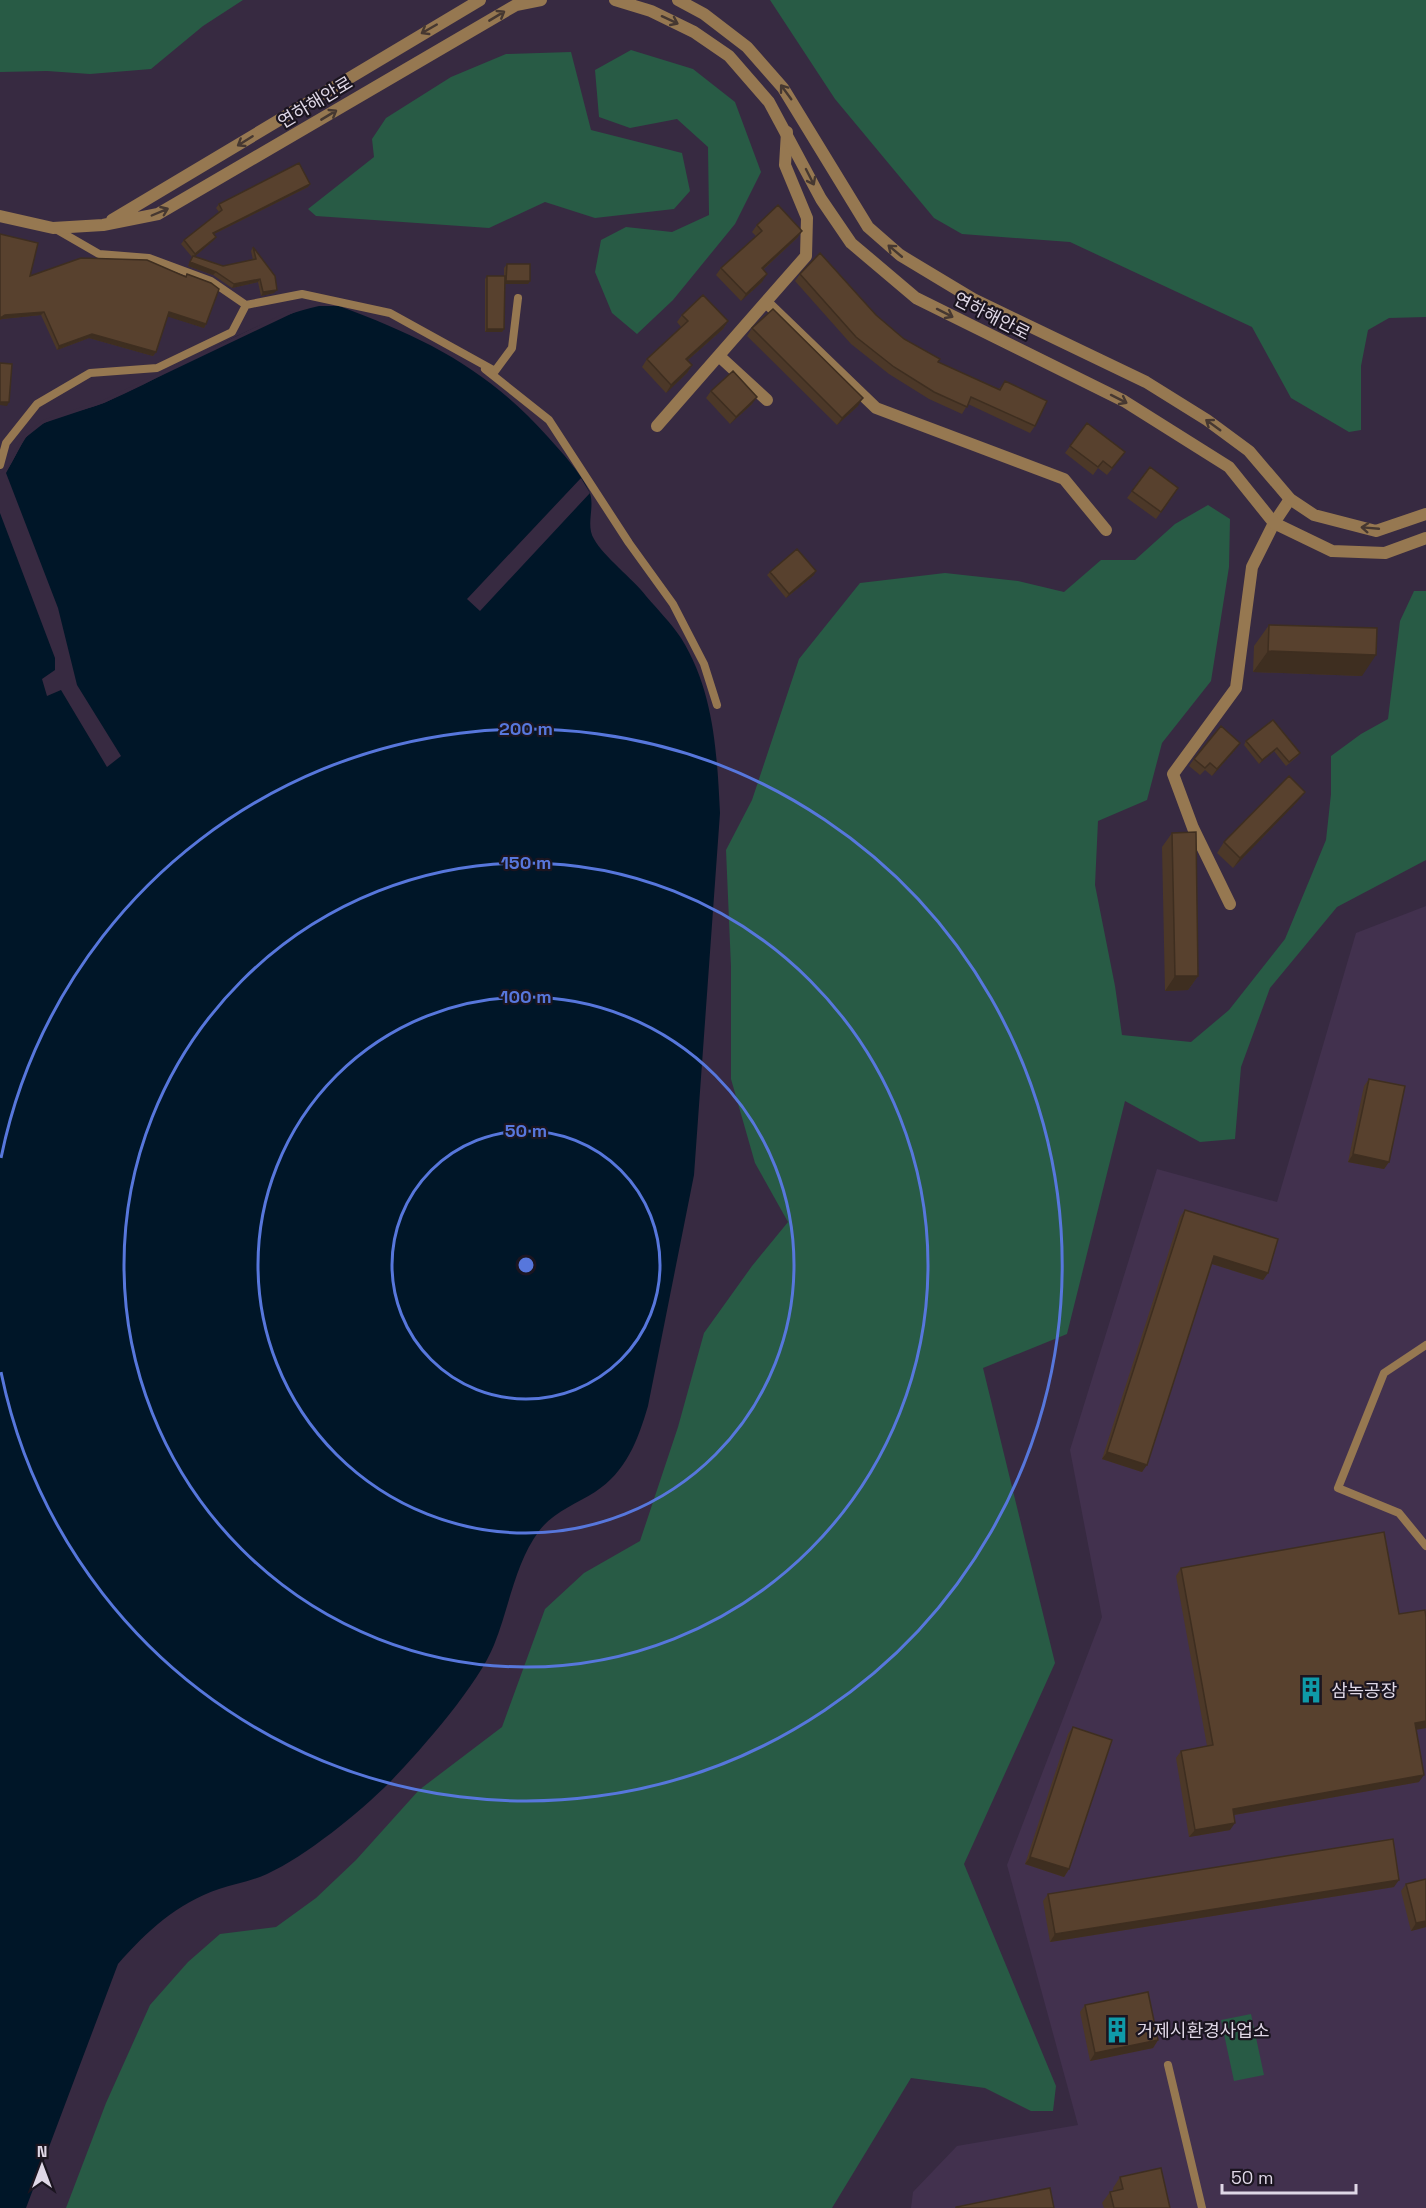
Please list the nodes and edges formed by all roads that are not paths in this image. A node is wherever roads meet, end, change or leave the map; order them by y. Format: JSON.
{"nodes":[{"id":1,"x":480,"y":0,"type":"edge"},
{"id":2,"x":541,"y":0,"type":"edge"},
{"id":3,"x":615,"y":0,"type":"edge"},
{"id":4,"x":678,"y":0,"type":"edge"},
{"id":5,"x":787,"y":132,"type":"junction"},
{"id":6,"x":0,"y":216,"type":"edge"},
{"id":7,"x":103,"y":225,"type":"junction"},
{"id":8,"x":53,"y":228,"type":"junction"},
{"id":9,"x":518,"y":298,"type":"dead end"},
{"id":10,"x":766,"y":302,"type":"junction"},
{"id":11,"x":246,"y":305,"type":"junction"},
{"id":12,"x":460,"y":350,"type":"junction"},
{"id":13,"x":719,"y":356,"type":"junction"},
{"id":14,"x":767,"y":400,"type":"dead end"},
{"id":15,"x":657,"y":426,"type":"dead end"},
{"id":16,"x":0,"y":437,"type":"edge"},
{"id":17,"x":6,"y":443,"type":"junction"},
{"id":18,"x":0,"y":465,"type":"edge"},
{"id":19,"x":1290,"y":499,"type":"junction"},
{"id":20,"x":1426,"y":514,"type":"edge"},
{"id":21,"x":1274,"y":523,"type":"junction"},
{"id":22,"x":1106,"y":530,"type":"dead end"},
{"id":23,"x":1426,"y":538,"type":"edge"},
{"id":24,"x":717,"y":705,"type":"dead end"},
{"id":25,"x":1230,"y":904,"type":"dead end"},
{"id":26,"x":1426,"y":1345,"type":"edge"},
{"id":27,"x":1426,"y":1546,"type":"edge"},
{"id":28,"x":1168,"y":2065,"type":"dead end"},
{"id":29,"x":1202,"y":2208,"type":"edge"}],
"edges":[{"from":1,"to":7,"type":"street","name":"연하해안로","one_way":true},
{"from":7,"to":2,"type":"street","name":"연하해안로","one_way":true},
{"from":3,"to":5,"type":"street","name":"연하해안로","one_way":true},
{"from":19,"to":4,"type":"street","name":"연하해안로","one_way":true},
{"from":5,"to":10,"type":"street"},
{"from":5,"to":21,"type":"street","name":"연하해안로","one_way":true},
{"from":6,"to":8,"type":"street","name":"연하해안로"},
{"from":7,"to":8,"type":"street","name":"연하해안로"},
{"from":8,"to":11,"type":"lane"},
{"from":9,"to":12,"type":"lane"},
{"from":10,"to":13,"type":"street"},
{"from":10,"to":22,"type":"street"},
{"from":11,"to":12,"type":"lane"},
{"from":11,"to":17,"type":"lane"},
{"from":12,"to":24,"type":"lane"},
{"from":13,"to":14,"type":"street"},
{"from":13,"to":15,"type":"street"},
{"from":16,"to":17,"type":"lane"},
{"from":17,"to":18,"type":"lane"},
{"from":20,"to":19,"type":"street","name":"연하해안로","one_way":true},
{"from":19,"to":21,"type":"street"},
{"from":21,"to":23,"type":"street","name":"연하해안로"},
{"from":21,"to":25,"type":"street"},
{"from":26,"to":27,"type":"lane"},
{"from":28,"to":29,"type":"lane"}]}
